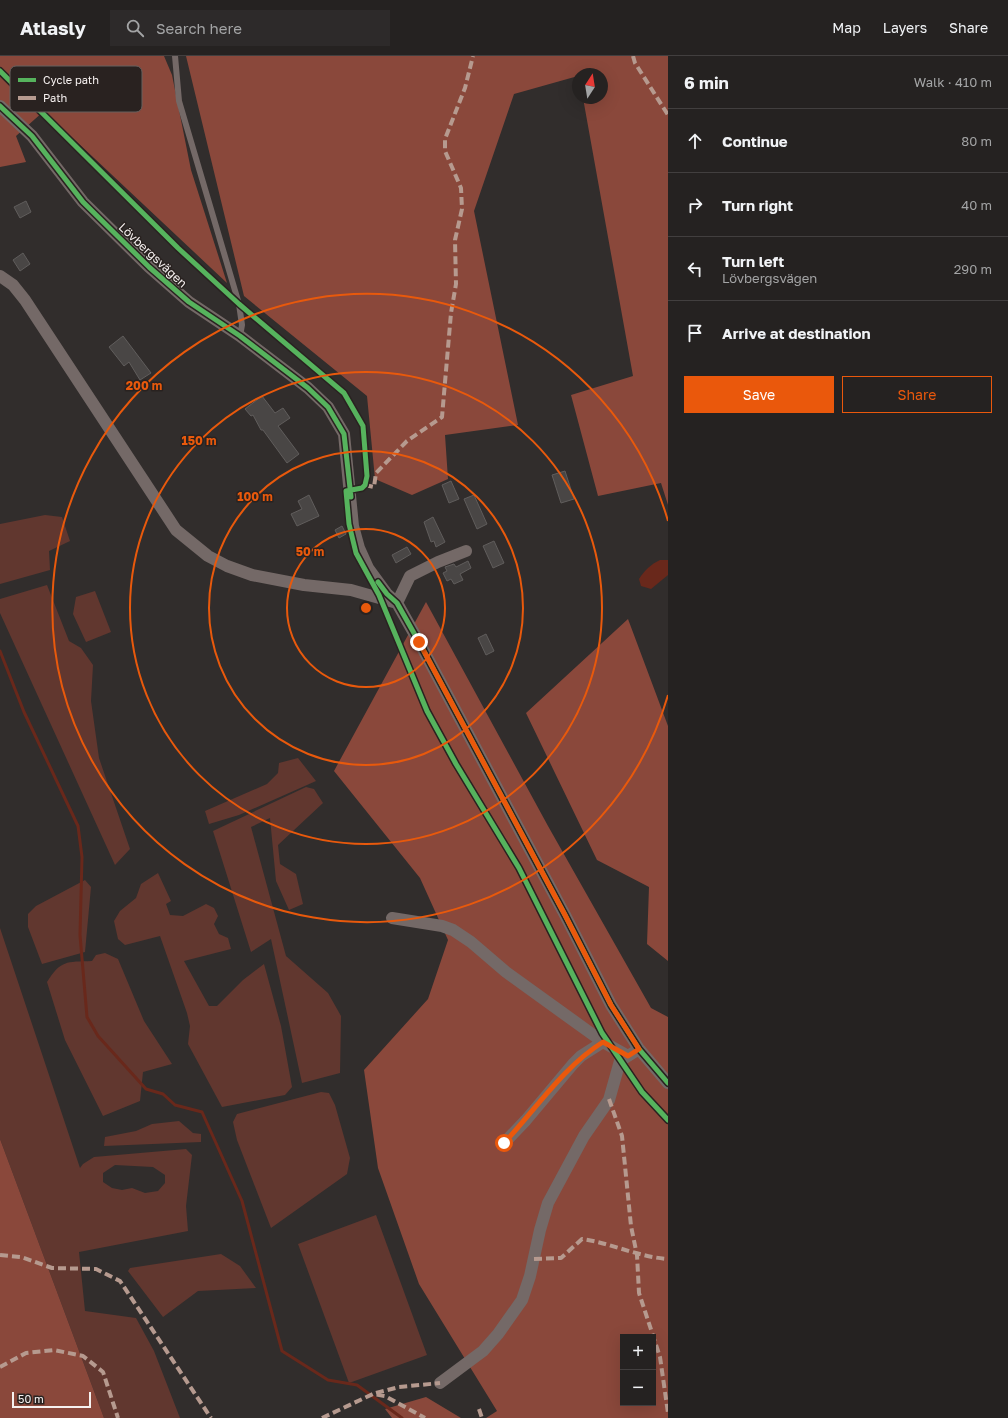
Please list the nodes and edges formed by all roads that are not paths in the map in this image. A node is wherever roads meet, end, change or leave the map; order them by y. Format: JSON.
{"nodes":[{"id":1,"x":175,"y":56,"type":"edge"},
{"id":2,"x":0,"y":106,"type":"edge"},
{"id":3,"x":0,"y":276,"type":"edge"},
{"id":4,"x":240,"y":336,"type":"junction"},
{"id":5,"x":466,"y":551,"type":"dead end"},
{"id":6,"x":397,"y":603,"type":"junction"},
{"id":7,"x":392,"y":918,"type":"dead end"},
{"id":8,"x":603,"y":1042,"type":"junction"},
{"id":9,"x":639,"y":1049,"type":"junction"},
{"id":10,"x":628,"y":1056,"type":"junction"},
{"id":11,"x":668,"y":1083,"type":"edge"},
{"id":12,"x":504,"y":1143,"type":"dead end"},
{"id":13,"x":440,"y":1383,"type":"dead end"}],
"edges":[{"from":1,"to":4,"type":"lane"},
{"from":2,"to":4,"type":"street","name":"Lövbergsvägen"},
{"from":3,"to":6,"type":"street"},
{"from":4,"to":6,"type":"street","name":"Lövbergsvägen"},
{"from":5,"to":6,"type":"street"},
{"from":6,"to":9,"type":"street","name":"Lövbergsvägen"},
{"from":7,"to":8,"type":"street"},
{"from":8,"to":10,"type":"street"},
{"from":8,"to":12,"type":"street"},
{"from":9,"to":10,"type":"street"},
{"from":9,"to":11,"type":"street","name":"Lövbergsvägen"},
{"from":10,"to":13,"type":"street"}]}
